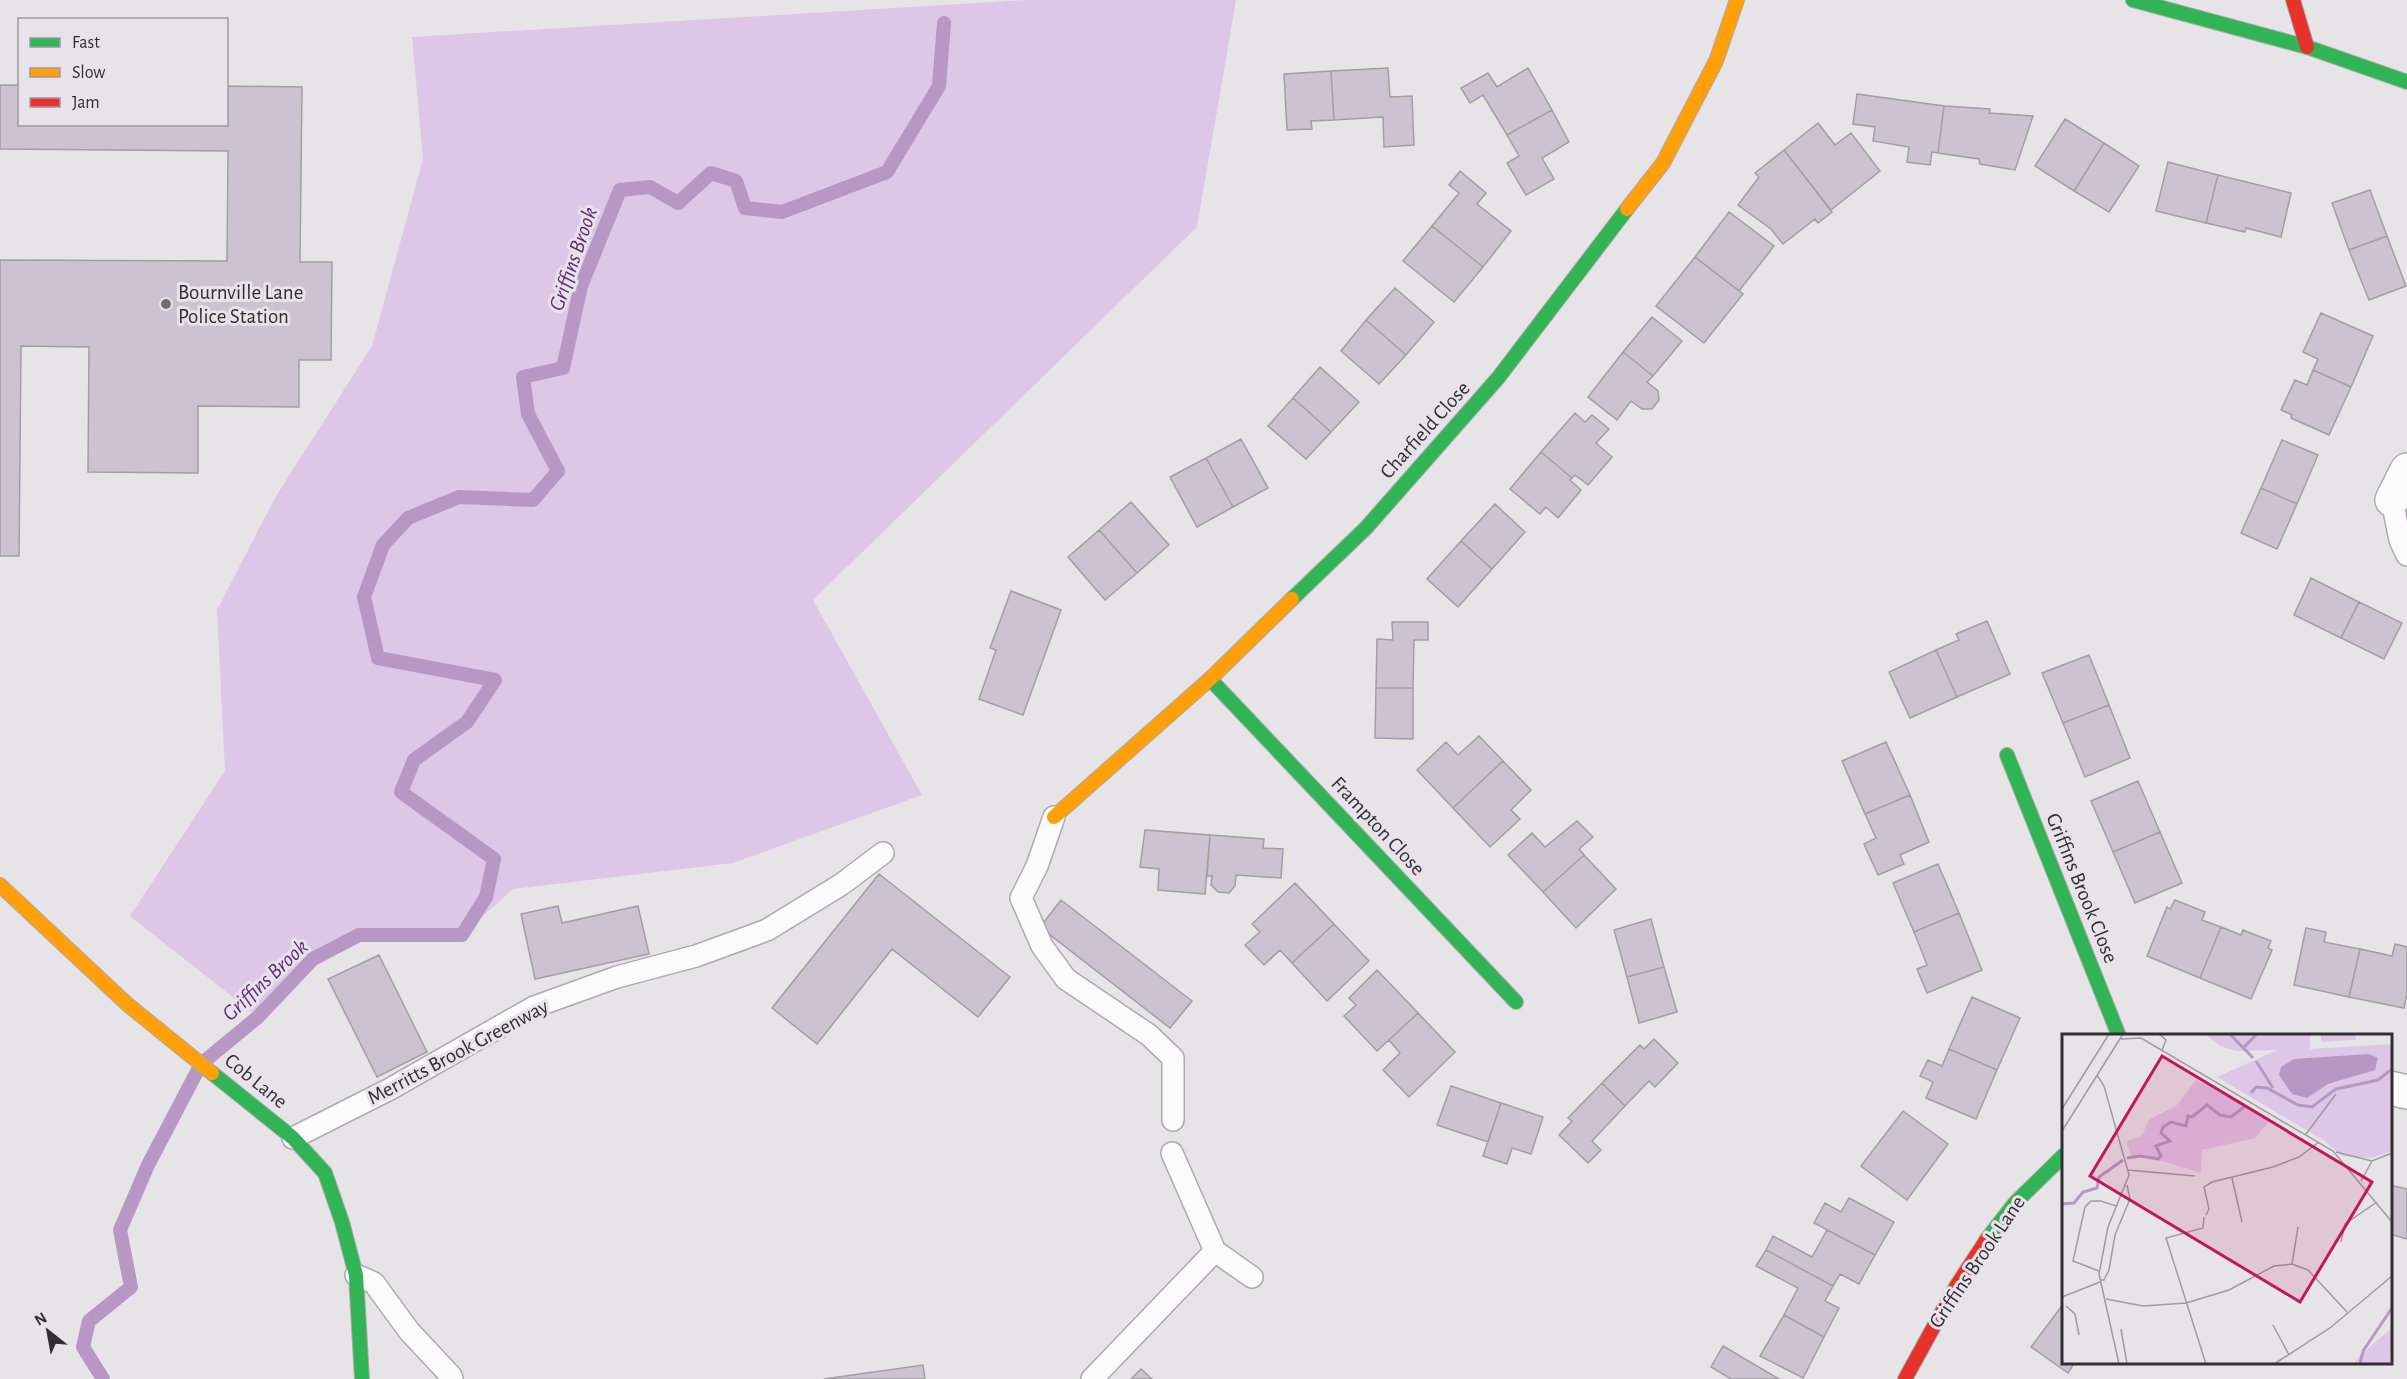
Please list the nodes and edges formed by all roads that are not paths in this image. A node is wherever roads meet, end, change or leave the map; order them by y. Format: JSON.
{"nodes":[{"id":1,"x":1737,"y":0,"type":"edge"},
{"id":2,"x":2133,"y":0,"type":"edge"},
{"id":3,"x":2293,"y":0,"type":"edge"},
{"id":4,"x":2307,"y":47,"type":"junction"},
{"id":5,"x":2407,"y":82,"type":"edge"},
{"id":6,"x":2407,"y":470,"type":"edge"},
{"id":7,"x":2392,"y":500,"type":"joint"},
{"id":8,"x":2407,"y":555,"type":"edge"},
{"id":9,"x":1210,"y":679,"type":"junction"},
{"id":10,"x":2007,"y":755,"type":"dead end"},
{"id":11,"x":1054,"y":817,"type":"joint"},
{"id":12,"x":883,"y":853,"type":"dead end"},
{"id":13,"x":0,"y":885,"type":"edge"},
{"id":14,"x":1516,"y":1002,"type":"dead end"},
{"id":15,"x":2119,"y":1034,"type":"edge"},
{"id":16,"x":2392,"y":1088,"type":"edge"},
{"id":17,"x":2407,"y":1092,"type":"edge"},
{"id":18,"x":1173,"y":1120,"type":"dead end"},
{"id":19,"x":292,"y":1138,"type":"junction"},
{"id":20,"x":1172,"y":1153,"type":"dead end"},
{"id":21,"x":2062,"y":1157,"type":"edge"},
{"id":22,"x":1215,"y":1251,"type":"junction"},
{"id":23,"x":356,"y":1275,"type":"junction"},
{"id":24,"x":1252,"y":1276,"type":"dead end"},
{"id":25,"x":362,"y":1379,"type":"edge"},
{"id":26,"x":452,"y":1379,"type":"edge"},
{"id":27,"x":1092,"y":1379,"type":"edge"},
{"id":28,"x":1905,"y":1379,"type":"edge"}],
"edges":[{"from":1,"to":9,"type":"street","name":"Charfield Close"},
{"from":2,"to":4,"type":"street"},
{"from":3,"to":4,"type":"street"},
{"from":4,"to":5,"type":"street"},
{"from":6,"to":7,"type":"street"},
{"from":7,"to":8,"type":"lane"},
{"from":9,"to":11,"type":"street","name":"Charfield Close"},
{"from":9,"to":14,"type":"street","name":"Frampton Close"},
{"from":10,"to":15,"type":"street","name":"Griffins Brook Close"},
{"from":11,"to":18,"type":"lane"},
{"from":12,"to":19,"type":"lane","name":"Merritts Brook Greenway"},
{"from":13,"to":19,"type":"street","name":"Cob Lane"},
{"from":16,"to":17,"type":"street"},
{"from":19,"to":23,"type":"street","name":"Cob Lane"},
{"from":20,"to":22,"type":"lane"},
{"from":21,"to":28,"type":"street","name":"Griffins Brook Lane"},
{"from":22,"to":24,"type":"lane"},
{"from":22,"to":27,"type":"lane"},
{"from":23,"to":25,"type":"street","name":"Cob Lane"},
{"from":23,"to":26,"type":"lane"}]}
